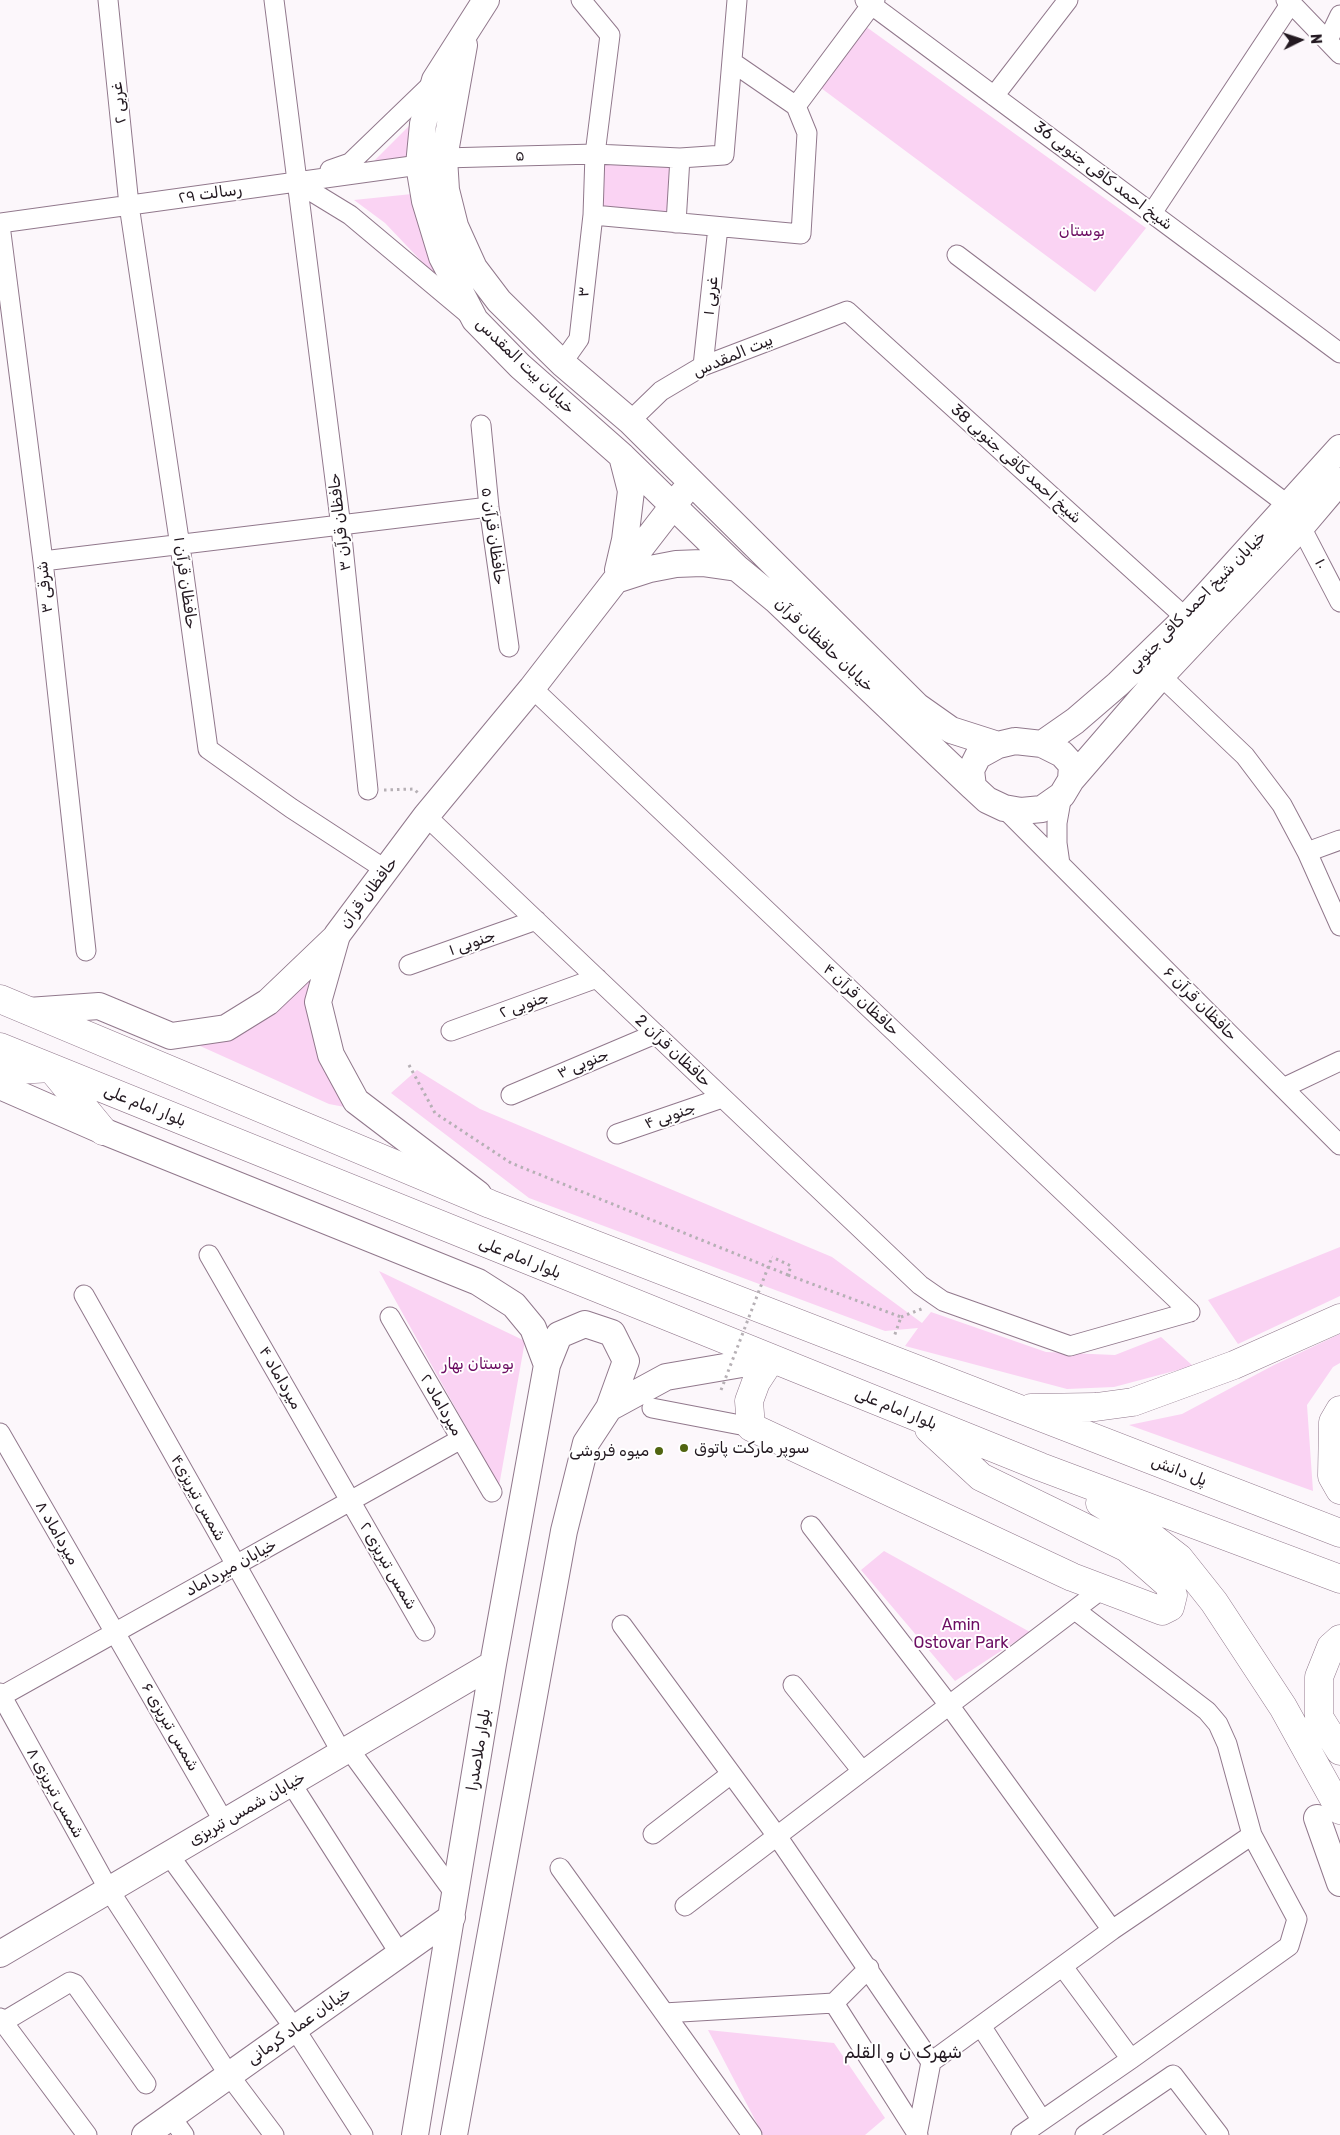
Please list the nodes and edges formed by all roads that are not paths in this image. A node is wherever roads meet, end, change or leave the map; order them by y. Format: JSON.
{"nodes":[{"id":1,"x":108,"y":0,"type":"edge"},
{"id":2,"x":274,"y":0,"type":"edge"},
{"id":3,"x":486,"y":0,"type":"edge"},
{"id":4,"x":581,"y":0,"type":"edge"},
{"id":5,"x":737,"y":0,"type":"edge"},
{"id":6,"x":1068,"y":0,"type":"edge"},
{"id":7,"x":870,"y":2,"type":"edge"},
{"id":8,"x":1289,"y":2,"type":"edge"},
{"id":9,"x":1340,"y":15,"type":"edge"},
{"id":10,"x":470,"y":27,"type":"junction"},
{"id":11,"x":1334,"y":47,"type":"edge"},
{"id":12,"x":732,"y":62,"type":"junction"},
{"id":13,"x":435,"y":80,"type":"junction"},
{"id":14,"x":994,"y":96,"type":"junction"},
{"id":15,"x":796,"y":106,"type":"junction"},
{"id":16,"x":595,"y":154,"type":"junction"},
{"id":17,"x":444,"y":158,"type":"junction"},
{"id":18,"x":680,"y":158,"type":"junction"},
{"id":19,"x":420,"y":165,"type":"junction"},
{"id":20,"x":296,"y":182,"type":"junction"},
{"id":21,"x":129,"y":205,"type":"junction"},
{"id":22,"x":1152,"y":213,"type":"junction"},
{"id":23,"x":593,"y":215,"type":"junction"},
{"id":24,"x":676,"y":223,"type":"junction"},
{"id":25,"x":0,"y":224,"type":"edge"},
{"id":26,"x":718,"y":227,"type":"junction"},
{"id":27,"x":957,"y":255,"type":"dead end"},
{"id":28,"x":847,"y":311,"type":"joint"},
{"id":29,"x":475,"y":320,"type":"junction"},
{"id":30,"x":1340,"y":353,"type":"edge"},
{"id":31,"x":562,"y":363,"type":"junction"},
{"id":32,"x":703,"y":366,"type":"junction"},
{"id":33,"x":630,"y":421,"type":"junction"},
{"id":34,"x":481,"y":425,"type":"dead end"},
{"id":35,"x":1340,"y":448,"type":"edge"},
{"id":36,"x":622,"y":456,"type":"junction"},
{"id":37,"x":1340,"y":482,"type":"edge"},
{"id":38,"x":691,"y":484,"type":"junction"},
{"id":39,"x":673,"y":506,"type":"junction"},
{"id":40,"x":489,"y":507,"type":"junction"},
{"id":41,"x":1295,"y":516,"type":"junction"},
{"id":42,"x":341,"y":527,"type":"junction"},
{"id":43,"x":180,"y":546,"type":"junction"},
{"id":44,"x":43,"y":561,"type":"junction"},
{"id":45,"x":737,"y":568,"type":"junction"},
{"id":46,"x":616,"y":580,"type":"junction"},
{"id":47,"x":1340,"y":602,"type":"edge"},
{"id":48,"x":1186,"y":618,"type":"junction"},
{"id":49,"x":509,"y":647,"type":"dead end"},
{"id":50,"x":1161,"y":676,"type":"junction"},
{"id":51,"x":532,"y":688,"type":"junction"},
{"id":52,"x":1042,"y":744,"type":"junction"},
{"id":53,"x":998,"y":745,"type":"junction"},
{"id":54,"x":973,"y":787,"type":"junction"},
{"id":55,"x":1066,"y":788,"type":"junction"},
{"id":56,"x":368,"y":790,"type":"road end"},
{"id":57,"x":1004,"y":808,"type":"junction"},
{"id":58,"x":430,"y":812,"type":"junction"},
{"id":59,"x":1340,"y":840,"type":"edge"},
{"id":60,"x":1307,"y":852,"type":"junction"},
{"id":61,"x":1060,"y":864,"type":"junction"},
{"id":62,"x":386,"y":870,"type":"junction"},
{"id":63,"x":536,"y":920,"type":"junction"},
{"id":64,"x":1340,"y":926,"type":"edge"},
{"id":65,"x":337,"y":935,"type":"junction"},
{"id":66,"x":86,"y":951,"type":"dead end"},
{"id":67,"x":409,"y":965,"type":"dead end"},
{"id":68,"x":596,"y":978,"type":"junction"},
{"id":69,"x":0,"y":1000,"type":"edge"},
{"id":70,"x":28,"y":1011,"type":"junction"},
{"id":71,"x":451,"y":1031,"type":"dead end"},
{"id":72,"x":655,"y":1034,"type":"junction"},
{"id":73,"x":0,"y":1048,"type":"edge"},
{"id":74,"x":1340,"y":1062,"type":"edge"},
{"id":75,"x":51,"y":1068,"type":"junction"},
{"id":76,"x":0,"y":1072,"type":"edge"},
{"id":77,"x":0,"y":1086,"type":"edge"},
{"id":78,"x":1284,"y":1088,"type":"junction"},
{"id":79,"x":511,"y":1095,"type":"dead end"},
{"id":80,"x":722,"y":1098,"type":"junction"},
{"id":81,"x":103,"y":1131,"type":"junction"},
{"id":82,"x":617,"y":1134,"type":"dead end"},
{"id":83,"x":1340,"y":1144,"type":"edge"},
{"id":84,"x":490,"y":1204,"type":"junction"},
{"id":85,"x":209,"y":1255,"type":"dead end"},
{"id":86,"x":84,"y":1296,"type":"dead end"},
{"id":87,"x":1190,"y":1312,"type":"joint"},
{"id":88,"x":390,"y":1317,"type":"dead end"},
{"id":89,"x":1340,"y":1318,"type":"edge"},
{"id":90,"x":770,"y":1359,"type":"junction"},
{"id":91,"x":548,"y":1365,"type":"junction"},
{"id":92,"x":609,"y":1408,"type":"junction"},
{"id":93,"x":652,"y":1408,"type":"dead end"},
{"id":94,"x":1018,"y":1408,"type":"junction"},
{"id":95,"x":1340,"y":1410,"type":"edge"},
{"id":96,"x":917,"y":1418,"type":"junction"},
{"id":97,"x":751,"y":1427,"type":"junction"},
{"id":98,"x":0,"y":1433,"type":"edge"},
{"id":99,"x":461,"y":1439,"type":"junction"},
{"id":100,"x":1041,"y":1468,"type":"junction"},
{"id":101,"x":1340,"y":1490,"type":"edge"},
{"id":102,"x":492,"y":1492,"type":"dead end"},
{"id":103,"x":351,"y":1501,"type":"junction"},
{"id":104,"x":811,"y":1526,"type":"dead end"},
{"id":105,"x":1340,"y":1533,"type":"edge"},
{"id":106,"x":236,"y":1565,"type":"junction"},
{"id":107,"x":1340,"y":1579,"type":"edge"},
{"id":108,"x":1102,"y":1589,"type":"junction"},
{"id":109,"x":1075,"y":1610,"type":"junction"},
{"id":110,"x":622,"y":1626,"type":"dead end"},
{"id":111,"x":425,"y":1631,"type":"dead end"},
{"id":112,"x":115,"y":1632,"type":"junction"},
{"id":113,"x":1340,"y":1640,"type":"edge"},
{"id":114,"x":493,"y":1664,"type":"junction"},
{"id":115,"x":793,"y":1685,"type":"dead end"},
{"id":116,"x":1,"y":1695,"type":"edge"},
{"id":117,"x":950,"y":1705,"type":"junction"},
{"id":118,"x":1340,"y":1750,"type":"edge"},
{"id":119,"x":346,"y":1751,"type":"junction"},
{"id":120,"x":862,"y":1771,"type":"junction"},
{"id":121,"x":731,"y":1774,"type":"junction"},
{"id":122,"x":291,"y":1783,"type":"junction"},
{"id":123,"x":1329,"y":1814,"type":"edge"},
{"id":124,"x":224,"y":1822,"type":"junction"},
{"id":125,"x":653,"y":1834,"type":"dead end"},
{"id":126,"x":1252,"y":1834,"type":"junction"},
{"id":127,"x":777,"y":1836,"type":"junction"},
{"id":128,"x":169,"y":1855,"type":"junction"},
{"id":129,"x":560,"y":1868,"type":"dead end"},
{"id":130,"x":1340,"y":1883,"type":"edge"},
{"id":131,"x":109,"y":1890,"type":"junction"},
{"id":132,"x":454,"y":1906,"type":"junction"},
{"id":133,"x":685,"y":1906,"type":"dead end"},
{"id":134,"x":1112,"y":1930,"type":"junction"},
{"id":135,"x":0,"y":1954,"type":"edge"},
{"id":136,"x":400,"y":1954,"type":"junction"},
{"id":137,"x":1063,"y":1967,"type":"junction"},
{"id":138,"x":869,"y":1968,"type":"junction"},
{"id":139,"x":834,"y":2003,"type":"junction"},
{"id":140,"x":664,"y":2013,"type":"junction"},
{"id":141,"x":2,"y":2020,"type":"edge"},
{"id":142,"x":981,"y":2026,"type":"junction"},
{"id":143,"x":295,"y":2029,"type":"junction"},
{"id":144,"x":1131,"y":2059,"type":"junction"},
{"id":145,"x":931,"y":2062,"type":"junction"},
{"id":146,"x":229,"y":2075,"type":"junction"},
{"id":147,"x":146,"y":2084,"type":"dead end"},
{"id":148,"x":1041,"y":2119,"type":"junction"},
{"id":149,"x":178,"y":2126,"type":"edge"},
{"id":150,"x":1088,"y":2134,"type":"edge"},
{"id":151,"x":87,"y":2135,"type":"edge"},
{"id":152,"x":145,"y":2135,"type":"edge"},
{"id":153,"x":274,"y":2135,"type":"edge"},
{"id":154,"x":363,"y":2135,"type":"edge"},
{"id":155,"x":415,"y":2135,"type":"edge"},
{"id":156,"x":454,"y":2135,"type":"edge"},
{"id":157,"x":752,"y":2135,"type":"edge"},
{"id":158,"x":918,"y":2135,"type":"edge"},
{"id":159,"x":1021,"y":2135,"type":"edge"},
{"id":160,"x":1219,"y":2135,"type":"edge"}],
"edges":[{"from":1,"to":21,"type":"street","name":"۲ غربی"},
{"from":2,"to":20,"type":"street","name":"حافظان قرآن ۳"},
{"from":3,"to":10,"type":"street","name":"خیابان بیت المقدس"},
{"from":4,"to":16,"type":"street","name":"۳"},
{"from":5,"to":12,"type":"street"},
{"from":6,"to":14,"type":"street"},
{"from":7,"to":14,"type":"street","name":"شیخ احمد کافی جنوبی 36"},
{"from":7,"to":15,"type":"street"},
{"from":8,"to":11,"type":"street"},
{"from":8,"to":22,"type":"street"},
{"from":9,"to":11,"type":"street"},
{"from":10,"to":13,"type":"street","name":"خیابان بیت المقدس"},
{"from":10,"to":17,"type":"street","name":"خیابان بیت المقدس"},
{"from":12,"to":15,"type":"street"},
{"from":12,"to":18,"type":"street","name":"۵"},
{"from":13,"to":19,"type":"street","name":"خیابان بیت المقدس"},
{"from":13,"to":20,"type":"street"},
{"from":14,"to":22,"type":"street","name":"شیخ احمد کافی جنوبی 36"},
{"from":15,"to":26,"type":"street"},
{"from":16,"to":17,"type":"street","name":"۵"},
{"from":16,"to":18,"type":"street","name":"۵"},
{"from":16,"to":23,"type":"street","name":"۳"},
{"from":17,"to":19,"type":"street"},
{"from":17,"to":31,"type":"street","name":"خیابان بیت المقدس"},
{"from":18,"to":24,"type":"street"},
{"from":19,"to":20,"type":"street","name":"رسالت ۲۹"},
{"from":19,"to":29,"type":"street","name":"خیابان بیت المقدس"},
{"from":20,"to":21,"type":"street","name":"رسالت ۲۹"},
{"from":20,"to":29,"type":"street"},
{"from":20,"to":42,"type":"street","name":"حافظان قرآن ۳"},
{"from":21,"to":25,"type":"street","name":"رسالت ۲۹"},
{"from":21,"to":43,"type":"street","name":"حافظان قرآن ۱"},
{"from":22,"to":30,"type":"street","name":"شیخ احمد کافی جنوبی 36"},
{"from":23,"to":24,"type":"street"},
{"from":23,"to":31,"type":"street","name":"۳"},
{"from":24,"to":26,"type":"street"},
{"from":25,"to":44,"type":"street","name":"۳ شرقی"},
{"from":26,"to":32,"type":"street","name":"۱ غربی"},
{"from":27,"to":41,"type":"street"},
{"from":28,"to":32,"type":"street","name":"بیت المقدس"},
{"from":28,"to":48,"type":"street","name":"شیخ احمد کافی جنوبی 38"},
{"from":29,"to":36,"type":"street","name":"خیابان بیت المقدس"},
{"from":31,"to":33,"type":"street","name":"خیابان بیت المقدس"},
{"from":32,"to":33,"type":"street","name":"بیت المقدس"},
{"from":33,"to":38,"type":"street","name":"خیابان بیت المقدس"},
{"from":34,"to":40,"type":"street","name":"حافظان قرآن ۵"},
{"from":35,"to":41,"type":"street","name":"خیابان شیخ احمد کافی جنوبی"},
{"from":36,"to":39,"type":"street","name":"خیابان بیت المقدس"},
{"from":36,"to":46,"type":"street","name":"حافظان قرآن"},
{"from":37,"to":41,"type":"street","name":"خیابان شیخ احمد کافی جنوبی"},
{"from":38,"to":39,"type":"street","name":"حافظان قرآن"},
{"from":38,"to":53,"type":"street","name":"خیابان حافظان قرآن"},
{"from":39,"to":45,"type":"street","name":"خیابان حافظان قرآن"},
{"from":39,"to":46,"type":"street","name":"حافظان قرآن"},
{"from":40,"to":42,"type":"street"},
{"from":40,"to":49,"type":"street","name":"حافظان قرآن ۵"},
{"from":41,"to":47,"type":"street","name":"۱۰"},
{"from":41,"to":48,"type":"street","name":"خیابان شیخ احمد کافی جنوبی"},
{"from":41,"to":50,"type":"street","name":"خیابان شیخ احمد کافی جنوبی"},
{"from":42,"to":43,"type":"street"},
{"from":42,"to":56,"type":"street","name":"حافظان قرآن ۳"},
{"from":43,"to":44,"type":"street"},
{"from":43,"to":62,"type":"street","name":"حافظان قرآن ۱"},
{"from":44,"to":66,"type":"street","name":"۳ شرقی"},
{"from":45,"to":46,"type":"street"},
{"from":45,"to":54,"type":"street","name":"خیابان حافظان قرآن"},
{"from":46,"to":51,"type":"street","name":"حافظان قرآن"},
{"from":48,"to":52,"type":"street","name":"خیابان شیخ احمد کافی جنوبی"},
{"from":50,"to":55,"type":"street","name":"خیابان شیخ احمد کافی جنوبی"},
{"from":50,"to":60,"type":"street"},
{"from":51,"to":58,"type":"street","name":"حافظان قرآن"},
{"from":51,"to":87,"type":"street","name":"حافظان قرآن ۴"},
{"from":52,"to":53,"type":"street"},
{"from":52,"to":55,"type":"street"},
{"from":53,"to":54,"type":"street"},
{"from":54,"to":57,"type":"street"},
{"from":55,"to":57,"type":"street"},
{"from":55,"to":61,"type":"street"},
{"from":57,"to":61,"type":"street","name":"حافظان قرآن ۶"},
{"from":58,"to":62,"type":"street","name":"حافظان قرآن"},
{"from":58,"to":63,"type":"street","name":"حافظان قرآن 2"},
{"from":59,"to":60,"type":"street"},
{"from":60,"to":64,"type":"street"},
{"from":61,"to":78,"type":"street","name":"حافظان قرآن ۶"},
{"from":62,"to":65,"type":"street","name":"حافظان قرآن"},
{"from":63,"to":67,"type":"street","name":"جنوبی ۱"},
{"from":63,"to":68,"type":"street","name":"حافظان قرآن 2"},
{"from":65,"to":70,"type":"street"},
{"from":65,"to":84,"type":"street","name":"حافظان قرآن"},
{"from":68,"to":71,"type":"street","name":"جنوبی ۲"},
{"from":68,"to":72,"type":"street","name":"حافظان قرآن 2"},
{"from":69,"to":70,"type":"highway"},
{"from":70,"to":84,"type":"highway"},
{"from":72,"to":79,"type":"street","name":"جنوبی ۳"},
{"from":72,"to":80,"type":"street","name":"حافظان قرآن 2"},
{"from":73,"to":75,"type":"highway","name":"بلوار امام علی"},
{"from":74,"to":78,"type":"street"},
{"from":75,"to":76,"type":"highway"},
{"from":75,"to":81,"type":"highway"},
{"from":75,"to":90,"type":"highway","name":"بلوار امام علی"},
{"from":77,"to":81,"type":"street"},
{"from":78,"to":83,"type":"street","name":"حافظان قرآن ۶"},
{"from":80,"to":82,"type":"street","name":"جنوبی ۴"},
{"from":80,"to":87,"type":"street","name":"حافظان قرآن 2"},
{"from":81,"to":91,"type":"street"},
{"from":84,"to":94,"type":"highway"},
{"from":85,"to":103,"type":"street","name":"میرداماد ۴"},
{"from":86,"to":106,"type":"street","name":"شمس تیریزی۴"},
{"from":88,"to":99,"type":"street","name":"میرداماد ۲"},
{"from":89,"to":94,"type":"highway"},
{"from":90,"to":92,"type":"street"},
{"from":90,"to":96,"type":"highway","name":"بلوار امام علی"},
{"from":90,"to":97,"type":"highway"},
{"from":91,"to":92,"type":"street","name":"بلوار ملاصدرا"},
{"from":91,"to":114,"type":"street","name":"بلوار ملاصدرا"},
{"from":92,"to":156,"type":"street"},
{"from":93,"to":97,"type":"street"},
{"from":94,"to":105,"type":"highway","name":"پل دانش"},
{"from":95,"to":101,"type":"highway"},
{"from":96,"to":100,"type":"highway","name":"بلوار امام علی"},
{"from":96,"to":108,"type":"highway"},
{"from":97,"to":108,"type":"highway"},
{"from":98,"to":112,"type":"street","name":"میرداماد ۸"},
{"from":99,"to":102,"type":"street","name":"میرداماد ۲"},
{"from":99,"to":103,"type":"street","name":"خیابان میرداماد"},
{"from":100,"to":107,"type":"highway"},
{"from":100,"to":123,"type":"highway"},
{"from":103,"to":106,"type":"street","name":"خیابان میرداماد"},
{"from":103,"to":111,"type":"street","name":"شمس تبریزی ۲"},
{"from":104,"to":117,"type":"street"},
{"from":106,"to":112,"type":"street","name":"خیابان میرداماد"},
{"from":106,"to":119,"type":"street","name":"شمس تیریزی۴"},
{"from":108,"to":109,"type":"street"},
{"from":109,"to":117,"type":"street"},
{"from":109,"to":126,"type":"street"},
{"from":110,"to":121,"type":"street"},
{"from":112,"to":116,"type":"street","name":"خیابان میرداماد"},
{"from":112,"to":124,"type":"street","name":"شمس تبریزی ۶"},
{"from":113,"to":118,"type":"highway"},
{"from":114,"to":119,"type":"street","name":"خیابان شمس تبریزی"},
{"from":114,"to":132,"type":"street","name":"بلوار ملاصدرا"},
{"from":115,"to":120,"type":"street"},
{"from":116,"to":131,"type":"street","name":"شمس تبریزی ۸"},
{"from":117,"to":120,"type":"street"},
{"from":117,"to":134,"type":"street"},
{"from":119,"to":122,"type":"street","name":"خیابان شمس تبریزی"},
{"from":119,"to":132,"type":"street","name":"شمس تیریزی۴"},
{"from":120,"to":127,"type":"street"},
{"from":121,"to":125,"type":"street"},
{"from":121,"to":127,"type":"street"},
{"from":122,"to":124,"type":"street","name":"خیابان شمس تبریزی"},
{"from":122,"to":136,"type":"street"},
{"from":123,"to":130,"type":"street"},
{"from":124,"to":128,"type":"street","name":"خیابان شمس تبریزی"},
{"from":126,"to":134,"type":"street"},
{"from":126,"to":144,"type":"street"},
{"from":127,"to":133,"type":"street"},
{"from":127,"to":138,"type":"street"},
{"from":128,"to":131,"type":"street","name":"خیابان شمس تبریزی"},
{"from":128,"to":143,"type":"street"},
{"from":129,"to":140,"type":"street"},
{"from":131,"to":135,"type":"street","name":"خیابان شمس تبریزی"},
{"from":131,"to":146,"type":"street","name":"شمس تبریزی ۸"},
{"from":132,"to":136,"type":"street","name":"خیابان عماد کرمانی"},
{"from":132,"to":155,"type":"street","name":"بلوار ملاصدرا"},
{"from":134,"to":137,"type":"street"},
{"from":136,"to":143,"type":"street","name":"خیابان عماد کرمانی"},
{"from":137,"to":142,"type":"street"},
{"from":137,"to":144,"type":"street"},
{"from":138,"to":139,"type":"street"},
{"from":138,"to":145,"type":"street"},
{"from":139,"to":140,"type":"street"},
{"from":139,"to":158,"type":"street"},
{"from":140,"to":157,"type":"street"},
{"from":141,"to":147,"type":"street"},
{"from":141,"to":151,"type":"street"},
{"from":142,"to":145,"type":"street"},
{"from":142,"to":148,"type":"street"},
{"from":143,"to":146,"type":"street","name":"خیابان عماد کرمانی"},
{"from":143,"to":154,"type":"street"},
{"from":144,"to":148,"type":"street"},
{"from":145,"to":158,"type":"street"},
{"from":146,"to":149,"type":"street","name":"خیابان عماد کرمانی"},
{"from":146,"to":153,"type":"street","name":"شمس تبریزی ۸"},
{"from":148,"to":159,"type":"street"},
{"from":149,"to":152,"type":"street","name":"خیابان عماد کرمانی"},
{"from":150,"to":160,"type":"street"}]}
